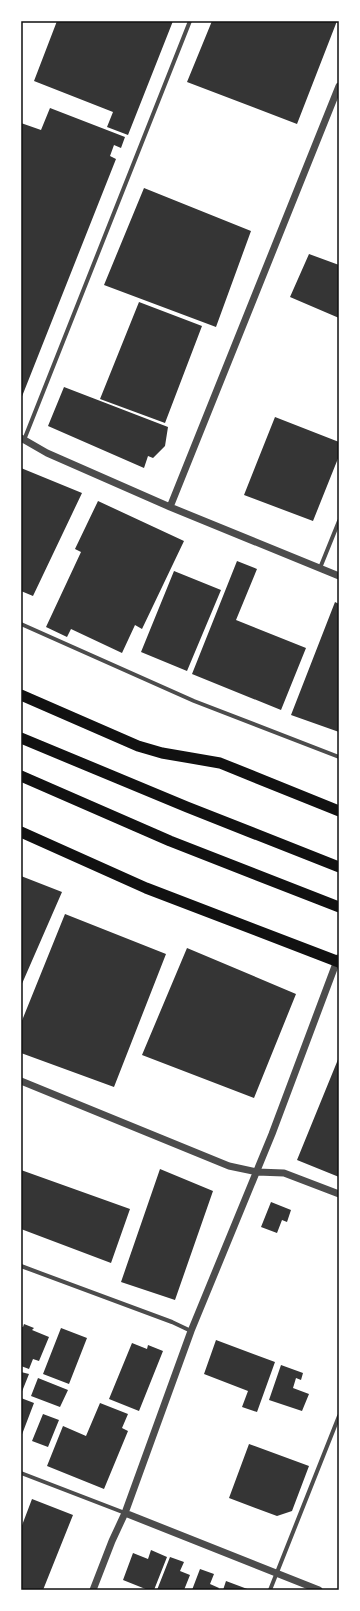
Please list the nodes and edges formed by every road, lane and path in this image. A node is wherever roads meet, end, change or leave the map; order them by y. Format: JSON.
{"nodes":[{"id":1,"x":190,"y":21,"type":"edge"},
{"id":2,"x":339,"y":86,"type":"edge"},
{"id":3,"x":22,"y":439,"type":"edge"},
{"id":4,"x":170,"y":507,"type":"junction"},
{"id":5,"x":339,"y":521,"type":"edge"},
{"id":6,"x":320,"y":568,"type":"junction"},
{"id":7,"x":339,"y":576,"type":"edge"},
{"id":8,"x":21,"y":624,"type":"edge"},
{"id":9,"x":21,"y":695,"type":"edge"},
{"id":10,"x":21,"y":738,"type":"edge"},
{"id":11,"x":339,"y":757,"type":"edge"},
{"id":12,"x":21,"y":776,"type":"edge"},
{"id":13,"x":339,"y":811,"type":"edge"},
{"id":14,"x":21,"y":832,"type":"edge"},
{"id":15,"x":339,"y":866,"type":"edge"},
{"id":16,"x":339,"y":907,"type":"edge"},
{"id":17,"x":338,"y":960,"type":"edge"},
{"id":18,"x":21,"y":1081,"type":"edge"},
{"id":19,"x":257,"y":1172,"type":"junction"},
{"id":20,"x":339,"y":1194,"type":"edge"},
{"id":21,"x":21,"y":1266,"type":"edge"},
{"id":22,"x":192,"y":1331,"type":"junction"},
{"id":23,"x":339,"y":1416,"type":"edge"},
{"id":24,"x":21,"y":1473,"type":"edge"},
{"id":25,"x":125,"y":1513,"type":"junction"},
{"id":26,"x":276,"y":1573,"type":"junction"},
{"id":27,"x":93,"y":1590,"type":"edge"},
{"id":28,"x":270,"y":1590,"type":"edge"},
{"id":29,"x":319,"y":1590,"type":"edge"}],
"edges":[{"from":1,"to":3,"type":"street"},
{"from":2,"to":4,"type":"street"},
{"from":3,"to":4,"type":"street"},
{"from":4,"to":6,"type":"street"},
{"from":5,"to":6,"type":"street"},
{"from":6,"to":7,"type":"street"},
{"from":8,"to":11,"type":"street"},
{"from":9,"to":13,"type":"highway"},
{"from":10,"to":15,"type":"highway"},
{"from":12,"to":16,"type":"highway"},
{"from":14,"to":17,"type":"highway"},
{"from":17,"to":19,"type":"street"},
{"from":18,"to":19,"type":"street"},
{"from":19,"to":20,"type":"street"},
{"from":19,"to":22,"type":"street"},
{"from":21,"to":22,"type":"street"},
{"from":22,"to":25,"type":"street"},
{"from":23,"to":26,"type":"street"},
{"from":24,"to":25,"type":"street"},
{"from":25,"to":26,"type":"street"},
{"from":25,"to":27,"type":"street"},
{"from":26,"to":28,"type":"street"},
{"from":26,"to":29,"type":"street"}]}
